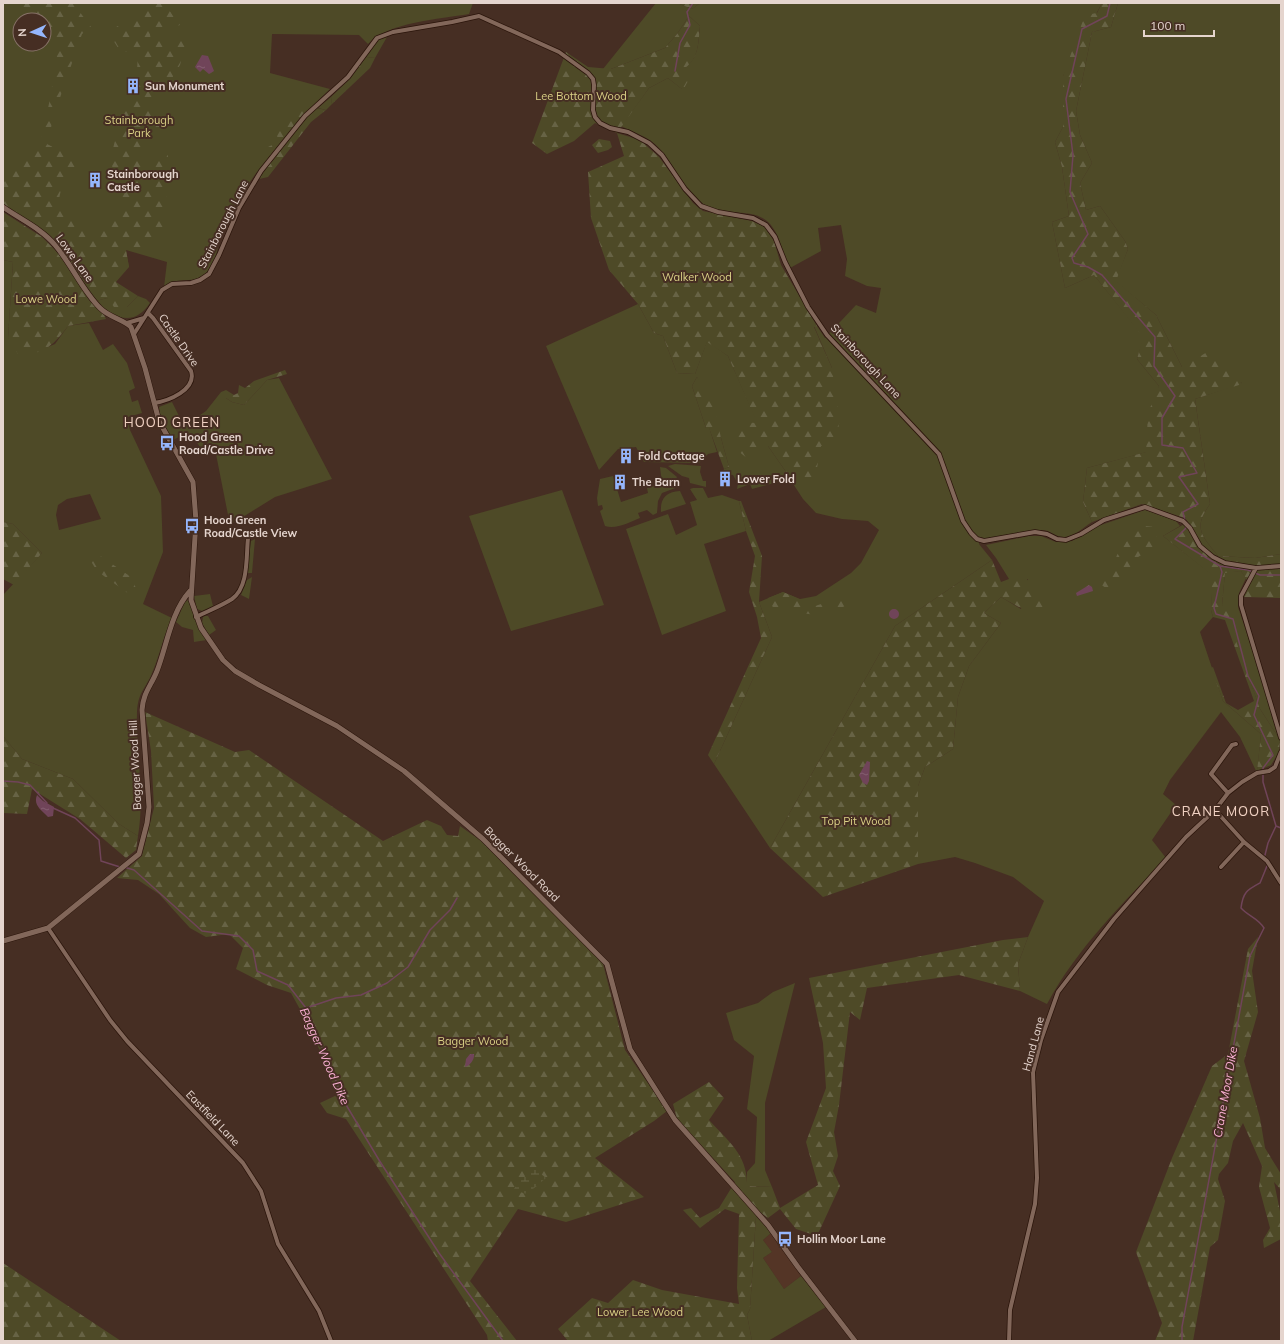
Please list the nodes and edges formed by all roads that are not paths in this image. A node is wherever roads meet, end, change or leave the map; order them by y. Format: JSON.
{"nodes":[{"id":1,"x":3,"y":207,"type":"edge"},
{"id":2,"x":148,"y":313,"type":"junction"},
{"id":3,"x":144,"y":318,"type":"junction"},
{"id":4,"x":127,"y":323,"type":"junction"},
{"id":5,"x":134,"y":334,"type":"junction"},
{"id":6,"x":154,"y":403,"type":"junction"},
{"id":7,"x":248,"y":538,"type":"dead end"},
{"id":8,"x":1281,"y":566,"type":"edge"},
{"id":9,"x":1256,"y":569,"type":"junction"},
{"id":10,"x":190,"y":591,"type":"junction"},
{"id":11,"x":196,"y":617,"type":"junction"},
{"id":12,"x":1281,"y":738,"type":"edge"},
{"id":13,"x":1236,"y":744,"type":"dead end"},
{"id":14,"x":1281,"y":752,"type":"edge"},
{"id":15,"x":1228,"y":794,"type":"junction"},
{"id":16,"x":1215,"y":810,"type":"junction"},
{"id":17,"x":1244,"y":842,"type":"junction"},
{"id":18,"x":1221,"y":867,"type":"dead end"},
{"id":19,"x":1281,"y":884,"type":"edge"},
{"id":20,"x":48,"y":928,"type":"junction"},
{"id":21,"x":3,"y":941,"type":"edge"},
{"id":22,"x":331,"y":1341,"type":"edge"},
{"id":23,"x":855,"y":1341,"type":"edge"},
{"id":24,"x":1009,"y":1341,"type":"edge"}],
"edges":[{"from":1,"to":4,"type":"street","name":"Lowe Lane"},
{"from":2,"to":3,"type":"street","name":"Stainborough Lane"},
{"from":2,"to":6,"type":"street","name":"Castle Drive"},
{"from":2,"to":9,"type":"street","name":"Stainborough Lane"},
{"from":3,"to":4,"type":"street"},
{"from":3,"to":5,"type":"street","name":"Stainborough Lane"},
{"from":4,"to":5,"type":"street"},
{"from":5,"to":6,"type":"street"},
{"from":6,"to":10,"type":"street"},
{"from":7,"to":11,"type":"street"},
{"from":8,"to":9,"type":"street"},
{"from":9,"to":12,"type":"street"},
{"from":10,"to":11,"type":"street","name":"Bagger Wood Road"},
{"from":10,"to":20,"type":"street","name":"Bagger Wood Hill"},
{"from":11,"to":23,"type":"street","name":"Bagger Wood Road"},
{"from":13,"to":15,"type":"street"},
{"from":14,"to":15,"type":"street","name":"Hand Lane"},
{"from":15,"to":16,"type":"street","name":"Hand Lane"},
{"from":16,"to":17,"type":"street"},
{"from":16,"to":24,"type":"street","name":"Hand Lane"},
{"from":17,"to":18,"type":"street"},
{"from":17,"to":19,"type":"street"},
{"from":20,"to":21,"type":"street"},
{"from":20,"to":22,"type":"street","name":"Eastfield Lane"}]}
